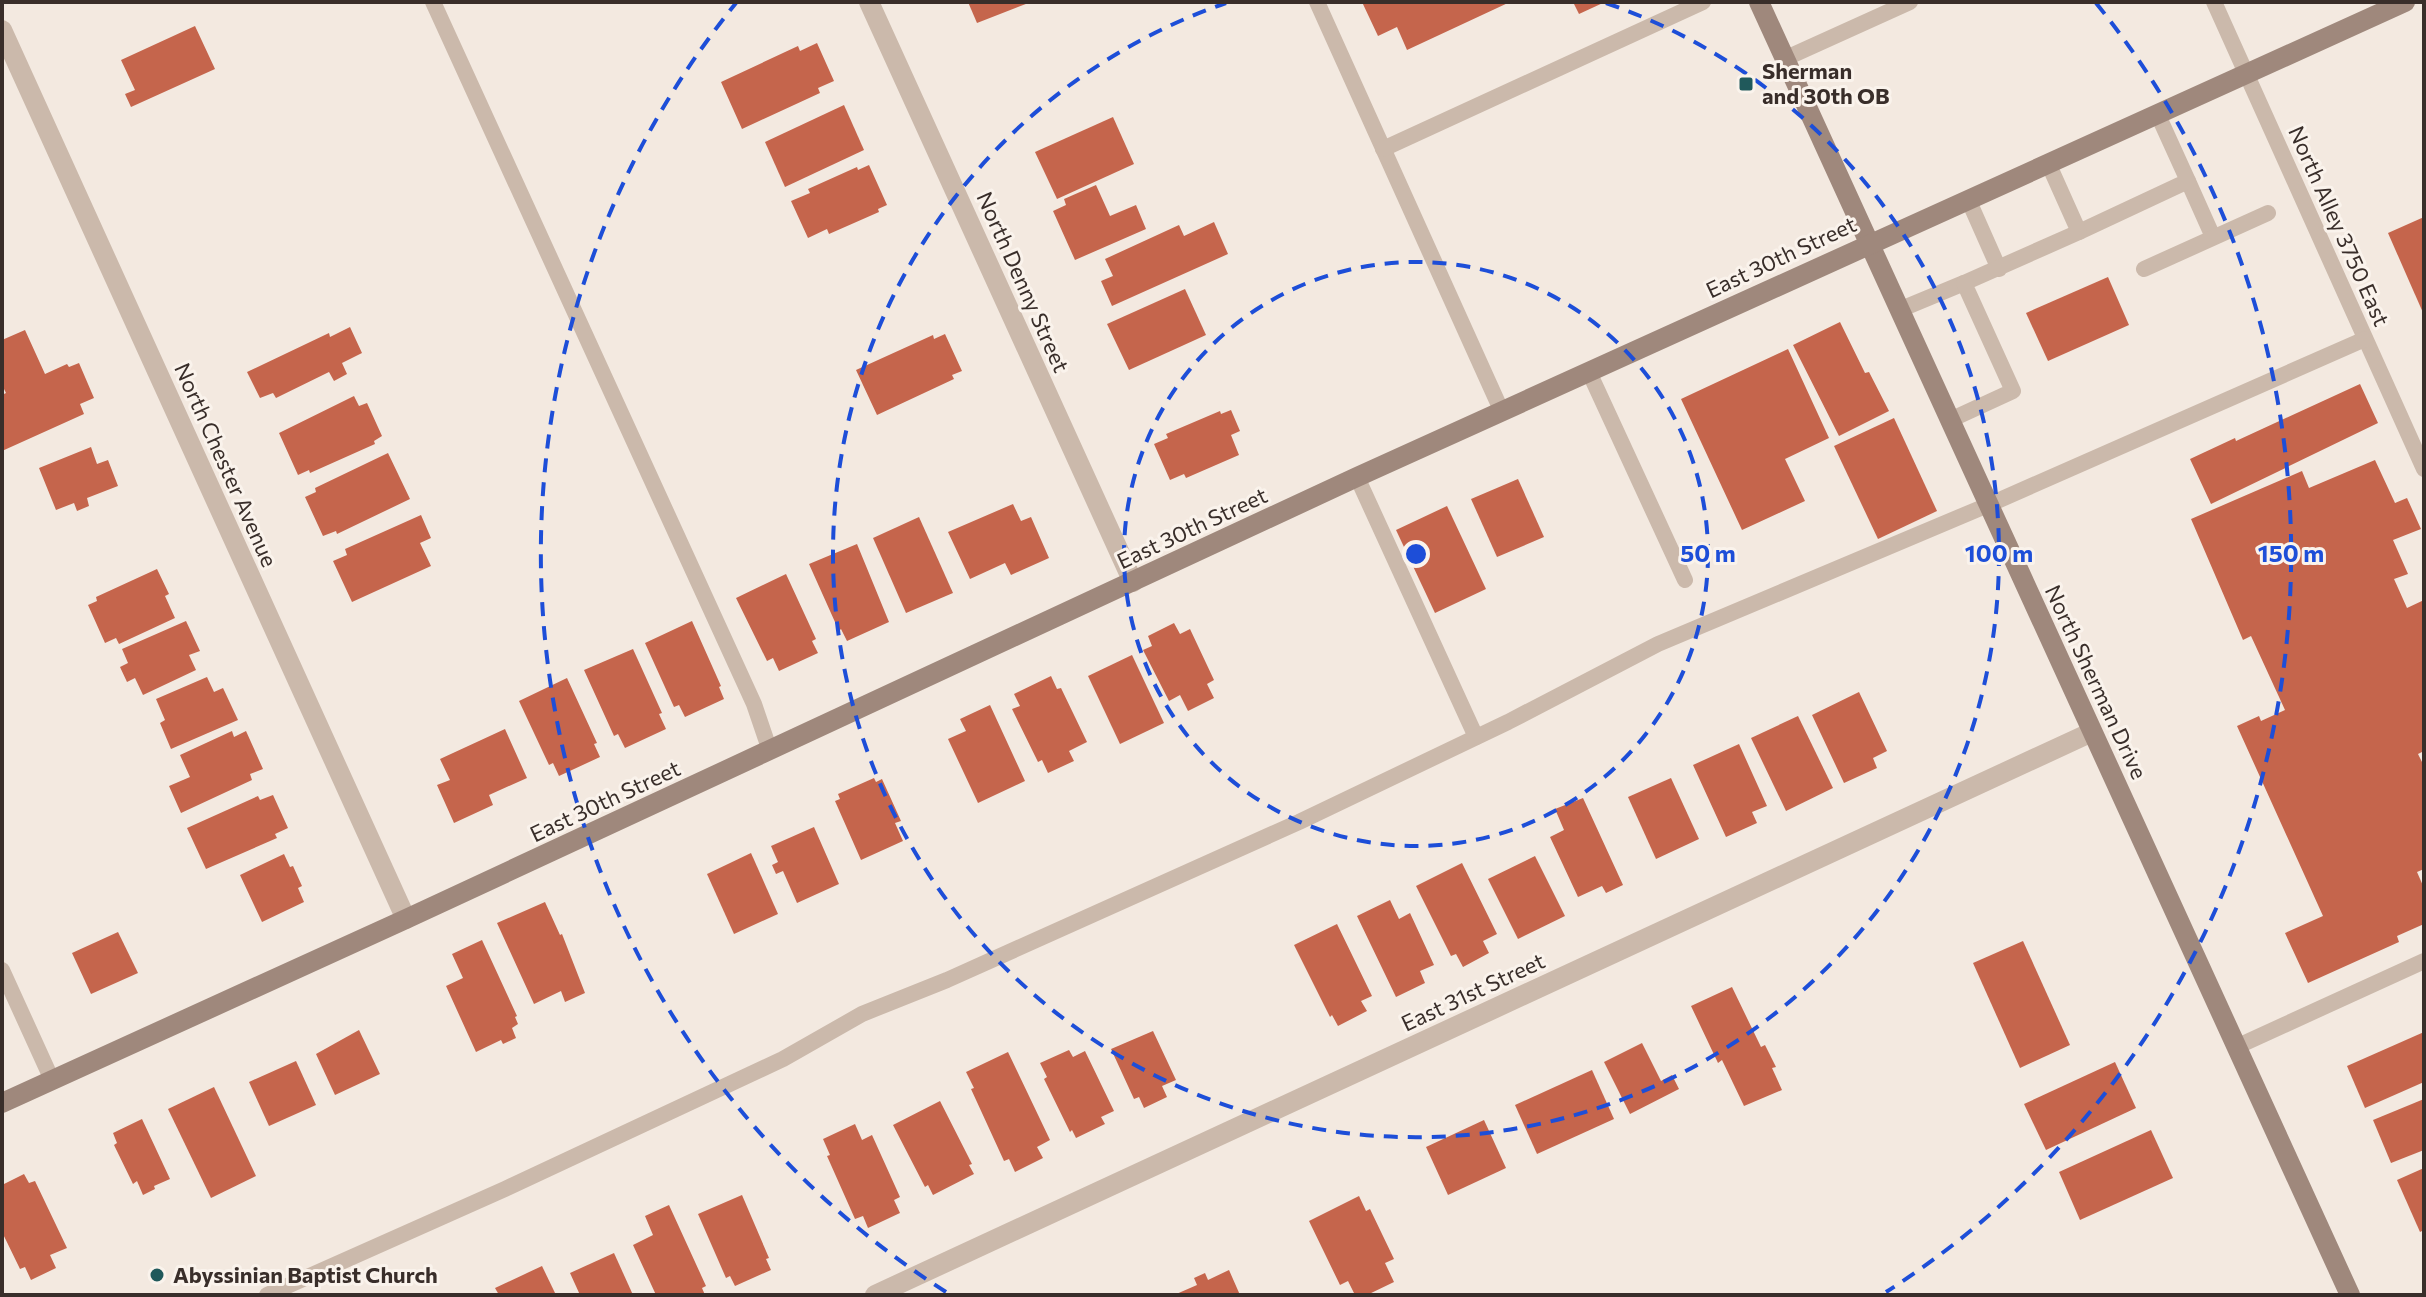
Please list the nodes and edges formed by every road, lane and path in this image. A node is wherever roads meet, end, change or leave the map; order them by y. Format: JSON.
{"nodes":[{"id":1,"x":433,"y":2,"type":"edge"},
{"id":2,"x":869,"y":2,"type":"edge"},
{"id":3,"x":1317,"y":2,"type":"edge"},
{"id":4,"x":1703,"y":2,"type":"edge"},
{"id":5,"x":1759,"y":2,"type":"edge"},
{"id":6,"x":1910,"y":2,"type":"edge"},
{"id":7,"x":2214,"y":2,"type":"edge"},
{"id":8,"x":2405,"y":2,"type":"edge"},
{"id":9,"x":2,"y":30,"type":"edge"},
{"id":10,"x":1784,"y":59,"type":"junction"},
{"id":11,"x":2246,"y":74,"type":"junction"},
{"id":12,"x":2158,"y":115,"type":"junction"},
{"id":13,"x":1383,"y":149,"type":"junction"},
{"id":14,"x":2049,"y":165,"type":"junction"},
{"id":15,"x":2188,"y":181,"type":"junction"},
{"id":16,"x":1968,"y":199,"type":"junction"},
{"id":17,"x":2268,"y":213,"type":"dead end"},
{"id":18,"x":2079,"y":232,"type":"junction"},
{"id":19,"x":2213,"y":237,"type":"junction"},
{"id":20,"x":1869,"y":244,"type":"junction"},
{"id":21,"x":1999,"y":269,"type":"junction"},
{"id":22,"x":2144,"y":269,"type":"dead end"},
{"id":23,"x":1964,"y":283,"type":"junction"},
{"id":24,"x":1899,"y":310,"type":"junction"},
{"id":25,"x":2365,"y":339,"type":"junction"},
{"id":26,"x":1589,"y":372,"type":"junction"},
{"id":27,"x":1502,"y":412,"type":"junction"},
{"id":28,"x":1950,"y":420,"type":"junction"},
{"id":29,"x":2424,"y":469,"type":"edge"},
{"id":30,"x":1357,"y":477,"type":"junction"},
{"id":31,"x":1988,"y":505,"type":"junction"},
{"id":32,"x":1685,"y":580,"type":"dead end"},
{"id":33,"x":1133,"y":582,"type":"junction"},
{"id":34,"x":2092,"y":732,"type":"junction"},
{"id":35,"x":1476,"y":737,"type":"junction"},
{"id":36,"x":770,"y":751,"type":"junction"},
{"id":37,"x":406,"y":919,"type":"junction"},
{"id":38,"x":2424,"y":961,"type":"edge"},
{"id":39,"x":2,"y":970,"type":"edge"},
{"id":40,"x":2236,"y":1047,"type":"junction"},
{"id":41,"x":52,"y":1080,"type":"junction"},
{"id":42,"x":2,"y":1103,"type":"edge"},
{"id":43,"x":267,"y":1295,"type":"edge"},
{"id":44,"x":875,"y":1295,"type":"edge"},
{"id":45,"x":2350,"y":1295,"type":"edge"}],
"edges":[{"from":1,"to":36,"type":"lane"},
{"from":2,"to":33,"type":"street","name":"North Denny Street"},
{"from":3,"to":13,"type":"lane"},
{"from":4,"to":13,"type":"lane"},
{"from":5,"to":10,"type":"main road","name":"North Sherman Drive"},
{"from":6,"to":10,"type":"lane"},
{"from":7,"to":11,"type":"lane","name":"North Alley 3750 East"},
{"from":8,"to":11,"type":"main road","name":"East 30th Street"},
{"from":9,"to":37,"type":"street","name":"North Chester Avenue"},
{"from":10,"to":20,"type":"main road","name":"North Sherman Drive"},
{"from":11,"to":12,"type":"main road","name":"East 30th Street"},
{"from":11,"to":25,"type":"lane","name":"North Alley 3750 East"},
{"from":12,"to":14,"type":"main road","name":"East 30th Street"},
{"from":12,"to":15,"type":"lane"},
{"from":13,"to":27,"type":"lane"},
{"from":14,"to":16,"type":"main road","name":"East 30th Street"},
{"from":14,"to":18,"type":"lane"},
{"from":15,"to":18,"type":"lane"},
{"from":15,"to":19,"type":"lane"},
{"from":16,"to":20,"type":"main road","name":"East 30th Street"},
{"from":16,"to":21,"type":"lane"},
{"from":17,"to":19,"type":"lane"},
{"from":18,"to":21,"type":"lane"},
{"from":19,"to":22,"type":"lane"},
{"from":20,"to":24,"type":"main road","name":"North Sherman Drive"},
{"from":20,"to":26,"type":"main road","name":"East 30th Street"},
{"from":21,"to":23,"type":"lane"},
{"from":23,"to":24,"type":"lane"},
{"from":23,"to":28,"type":"lane"},
{"from":24,"to":28,"type":"main road","name":"North Sherman Drive"},
{"from":25,"to":29,"type":"lane","name":"North Alley 3750 East"},
{"from":25,"to":31,"type":"lane"},
{"from":26,"to":27,"type":"main road","name":"East 30th Street"},
{"from":26,"to":32,"type":"lane"},
{"from":27,"to":30,"type":"main road","name":"East 30th Street"},
{"from":28,"to":31,"type":"main road","name":"North Sherman Drive"},
{"from":30,"to":33,"type":"main road","name":"East 30th Street"},
{"from":30,"to":35,"type":"lane"},
{"from":31,"to":34,"type":"main road","name":"North Sherman Drive"},
{"from":31,"to":35,"type":"lane"},
{"from":33,"to":36,"type":"main road","name":"East 30th Street"},
{"from":34,"to":40,"type":"main road","name":"North Sherman Drive"},
{"from":34,"to":44,"type":"street","name":"East 31st Street"},
{"from":35,"to":43,"type":"lane"},
{"from":36,"to":37,"type":"main road","name":"East 30th Street"},
{"from":37,"to":41,"type":"main road","name":"East 30th Street"},
{"from":38,"to":40,"type":"lane"},
{"from":39,"to":41,"type":"lane"},
{"from":40,"to":45,"type":"main road","name":"North Sherman Drive"},
{"from":41,"to":42,"type":"main road","name":"East 30th Street"}]}
